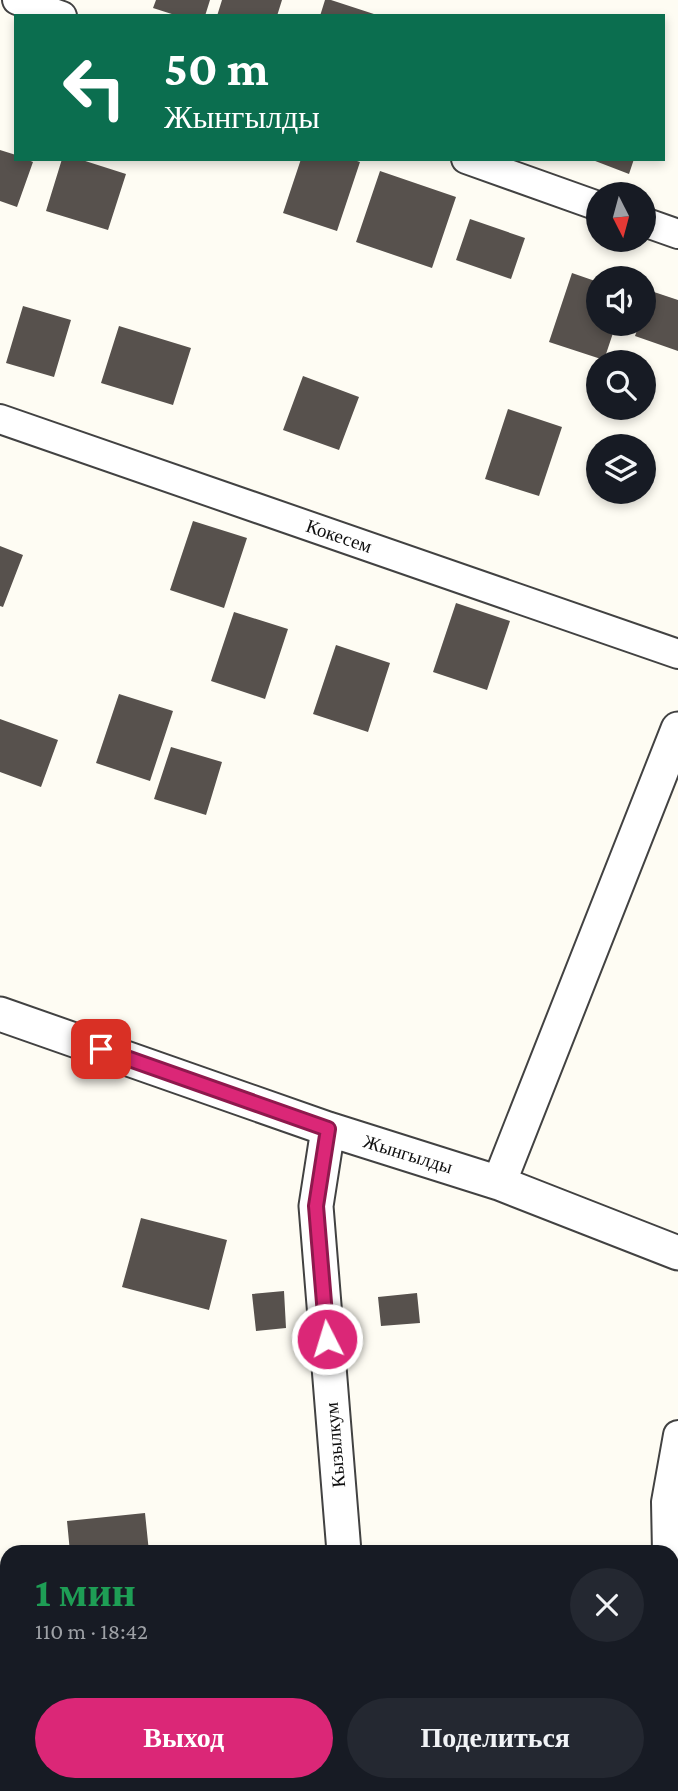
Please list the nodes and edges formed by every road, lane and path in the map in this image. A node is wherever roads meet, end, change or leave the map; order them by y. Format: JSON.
{"nodes":[{"id":1,"x":18,"y":0,"type":"edge"},
{"id":2,"x":56,"y":14,"type":"edge"},
{"id":3,"x":472,"y":161,"type":"edge"},
{"id":4,"x":586,"y":202,"type":"edge"},
{"id":5,"x":656,"y":226,"type":"edge"},
{"id":6,"x":678,"y":234,"type":"edge"},
{"id":7,"x":0,"y":419,"type":"edge"},
{"id":8,"x":678,"y":654,"type":"edge"},
{"id":9,"x":678,"y":729,"type":"edge"},
{"id":10,"x":0,"y":1014,"type":"edge"},
{"id":11,"x":328,"y":1129,"type":"junction"},
{"id":12,"x":499,"y":1183,"type":"junction"},
{"id":13,"x":678,"y":1253,"type":"edge"},
{"id":14,"x":678,"y":1435,"type":"edge"},
{"id":15,"x":343,"y":1545,"type":"edge"},
{"id":16,"x":667,"y":1545,"type":"edge"}],
"edges":[{"from":1,"to":2,"type":"street"},
{"from":3,"to":4,"type":"street"},
{"from":5,"to":6,"type":"street"},
{"from":7,"to":8,"type":"street","name":"Кокесем"},
{"from":9,"to":12,"type":"street"},
{"from":10,"to":11,"type":"street","name":"Жынгылды"},
{"from":11,"to":12,"type":"street","name":"Жынгылды"},
{"from":11,"to":15,"type":"street","name":"Кызылкум"},
{"from":12,"to":13,"type":"street","name":"Жынгылды"},
{"from":14,"to":16,"type":"street"}]}
